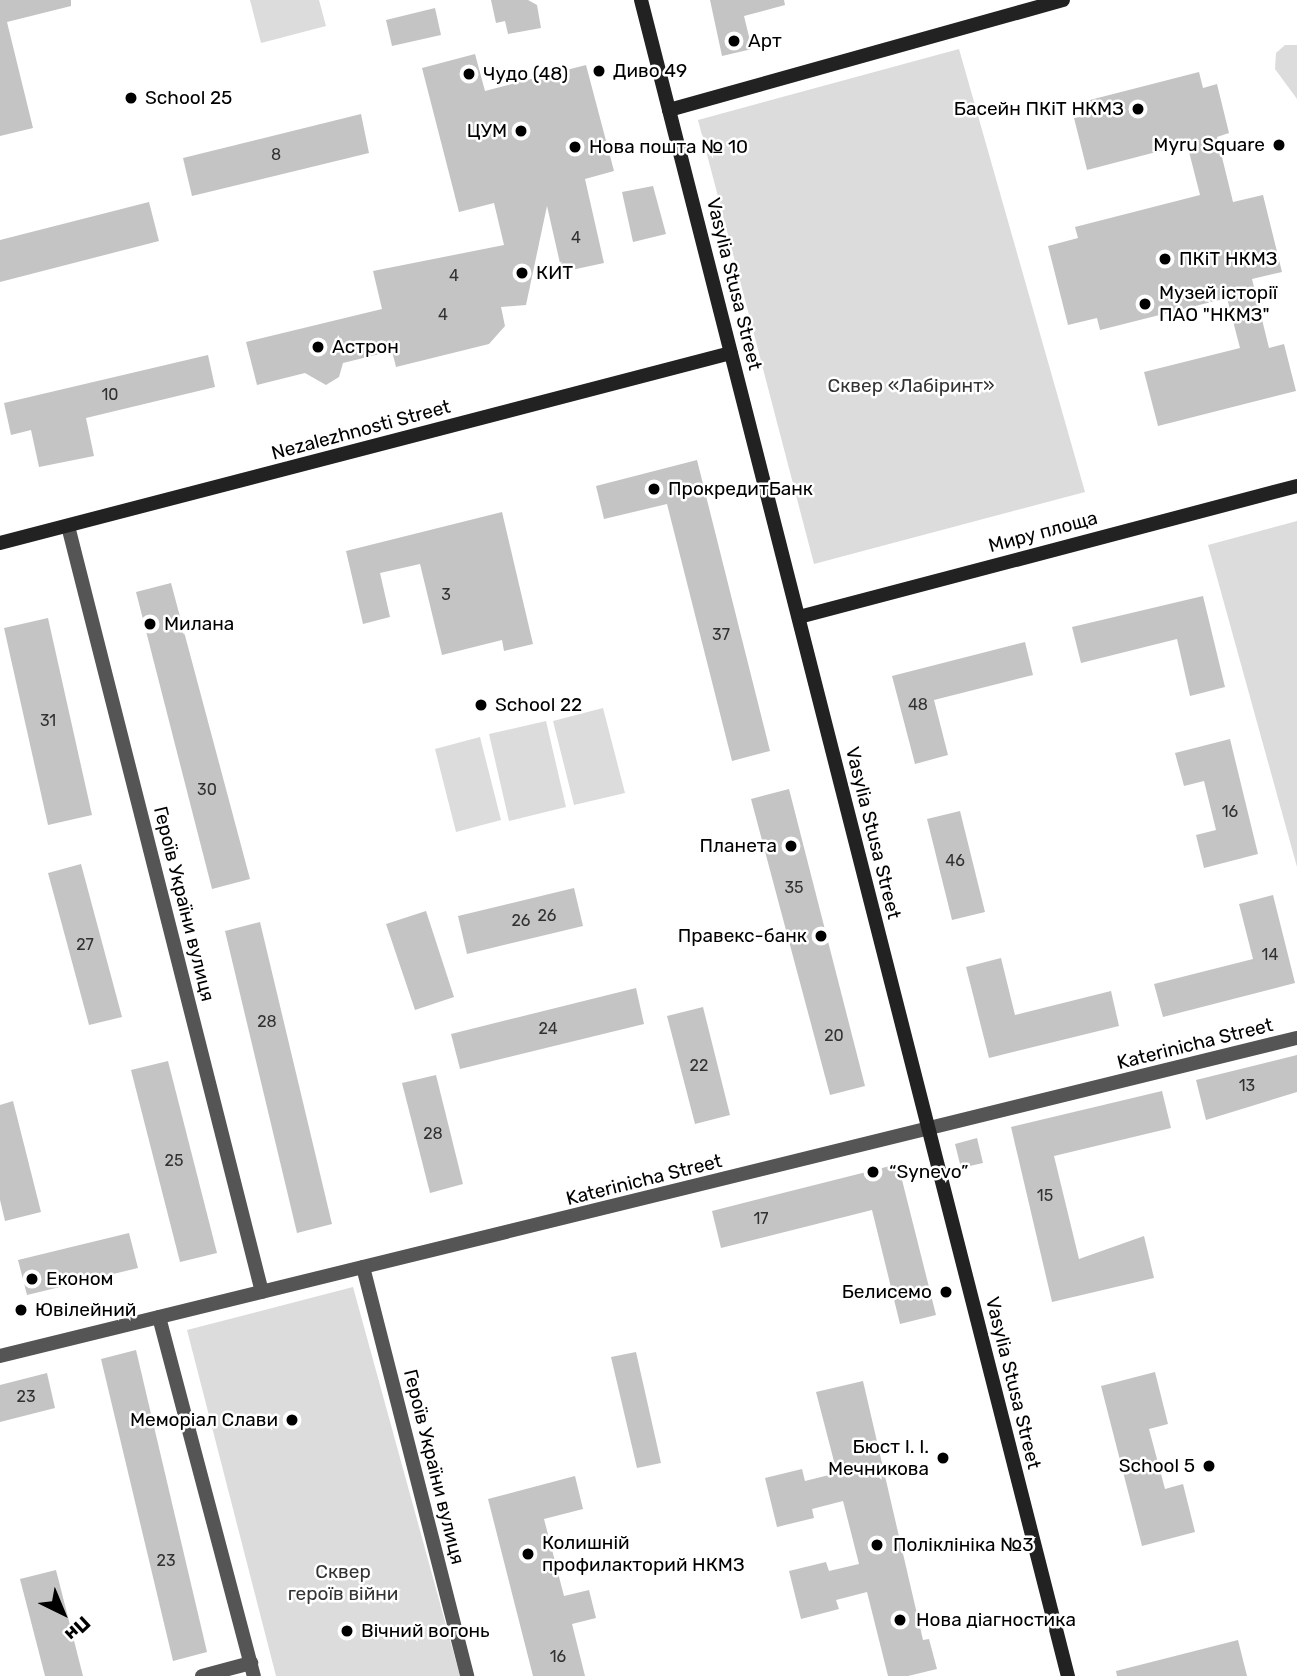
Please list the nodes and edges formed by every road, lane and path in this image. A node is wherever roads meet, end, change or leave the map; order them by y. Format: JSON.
{"nodes":[{"id":1,"x":641,"y":0,"type":"edge"},
{"id":2,"x":1063,"y":0,"type":"edge"},
{"id":3,"x":669,"y":110,"type":"junction"},
{"id":4,"x":732,"y":353,"type":"junction"},
{"id":5,"x":1297,"y":486,"type":"edge"},
{"id":6,"x":68,"y":526,"type":"junction"},
{"id":7,"x":0,"y":543,"type":"edge"},
{"id":8,"x":799,"y":617,"type":"junction"},
{"id":9,"x":1297,"y":1038,"type":"edge"},
{"id":10,"x":929,"y":1131,"type":"junction"},
{"id":11,"x":363,"y":1267,"type":"junction"},
{"id":12,"x":262,"y":1292,"type":"junction"},
{"id":13,"x":159,"y":1317,"type":"junction"},
{"id":14,"x":0,"y":1356,"type":"edge"},
{"id":15,"x":252,"y":1669,"type":"edge"},
{"id":16,"x":202,"y":1676,"type":"edge"},
{"id":17,"x":467,"y":1676,"type":"edge"},
{"id":18,"x":1068,"y":1676,"type":"edge"}],
"edges":[{"from":1,"to":3,"type":"street","name":"Vasylia Stusa Street"},
{"from":2,"to":3,"type":"street"},
{"from":3,"to":4,"type":"street","name":"Vasylia Stusa Street"},
{"from":4,"to":6,"type":"street","name":"Nezalezhnosti Street"},
{"from":4,"to":8,"type":"street","name":"Vasylia Stusa Street"},
{"from":5,"to":8,"type":"street","name":"Миру площа"},
{"from":6,"to":7,"type":"street","name":"Nezalezhnosti Street"},
{"from":6,"to":12,"type":"street","name":"Героїв України вулиця"},
{"from":8,"to":10,"type":"street","name":"Vasylia Stusa Street"},
{"from":9,"to":10,"type":"street","name":"Katerinicha Street"},
{"from":10,"to":11,"type":"street","name":"Katerinicha Street"},
{"from":10,"to":18,"type":"street","name":"Vasylia Stusa Street"},
{"from":11,"to":12,"type":"street","name":"Katerinicha Street"},
{"from":11,"to":17,"type":"street","name":"Героїв України вулиця"},
{"from":12,"to":13,"type":"street","name":"Katerinicha Street"},
{"from":13,"to":14,"type":"street","name":"Katerinicha Street"},
{"from":13,"to":15,"type":"street"},
{"from":15,"to":16,"type":"street"}]}
